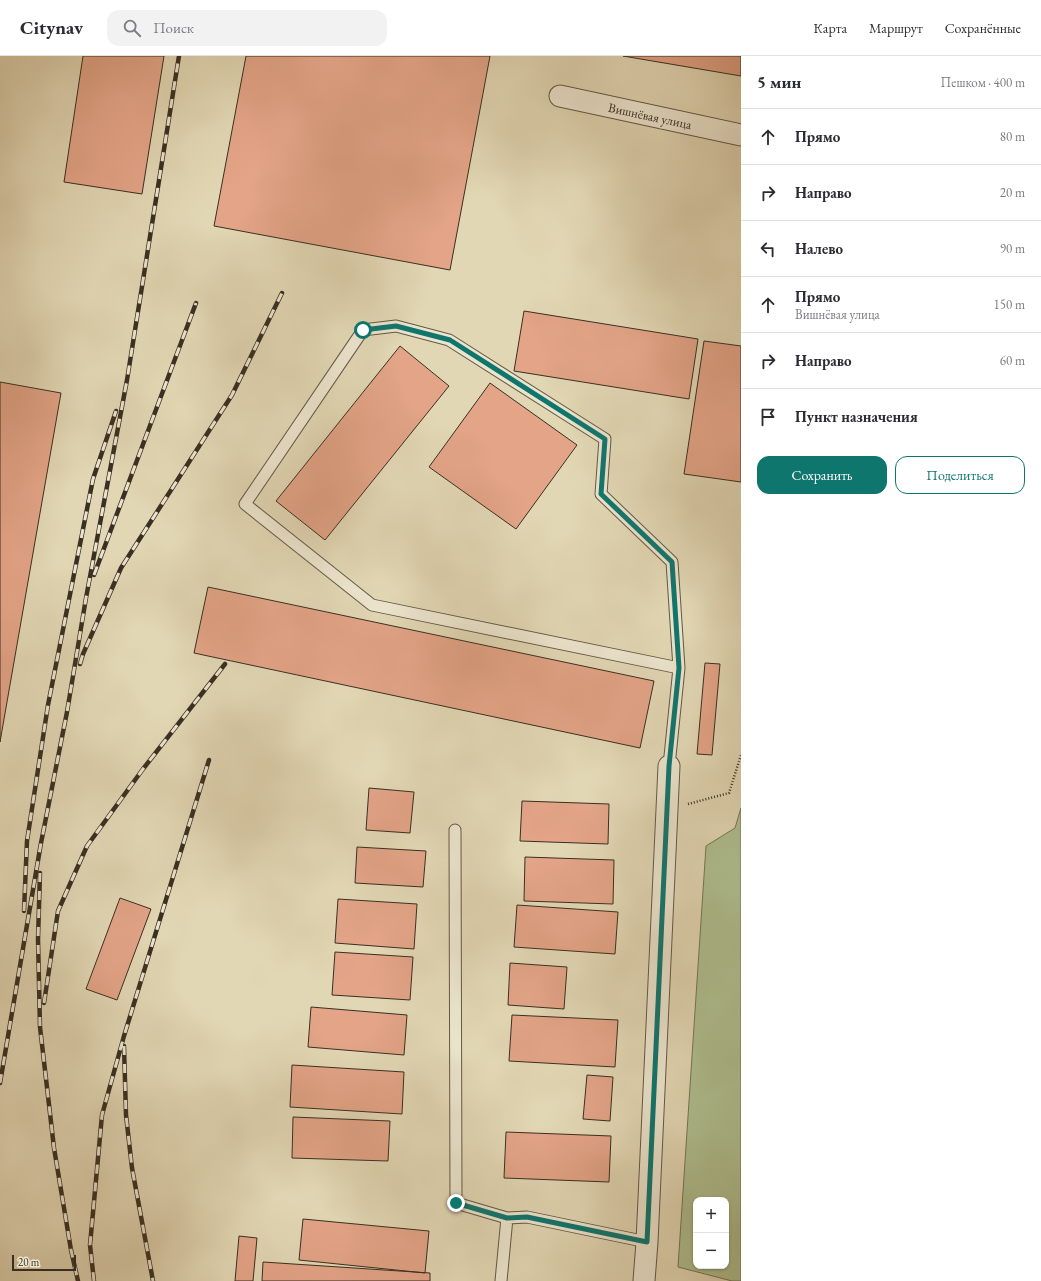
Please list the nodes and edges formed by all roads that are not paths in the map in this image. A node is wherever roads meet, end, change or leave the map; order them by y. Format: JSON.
{"nodes":[{"id":1,"x":560,"y":96,"type":"dead end"},
{"id":2,"x":741,"y":135,"type":"edge"},
{"id":3,"x":679,"y":668,"type":"junction"},
{"id":4,"x":669,"y":766,"type":"joint"},
{"id":5,"x":455,"y":830,"type":"dead end"},
{"id":6,"x":507,"y":1218,"type":"junction"},
{"id":7,"x":647,"y":1242,"type":"junction"},
{"id":8,"x":501,"y":1281,"type":"edge"},
{"id":9,"x":644,"y":1281,"type":"edge"}],
"edges":[{"from":1,"to":2,"type":"street","name":"Вишнёвая улица"},
{"from":3,"to":3,"type":"lane"},
{"from":3,"to":4,"type":"lane"},
{"from":4,"to":7,"type":"street"},
{"from":5,"to":6,"type":"lane"},
{"from":6,"to":7,"type":"lane"},
{"from":6,"to":8,"type":"lane"},
{"from":7,"to":9,"type":"street"}]}
